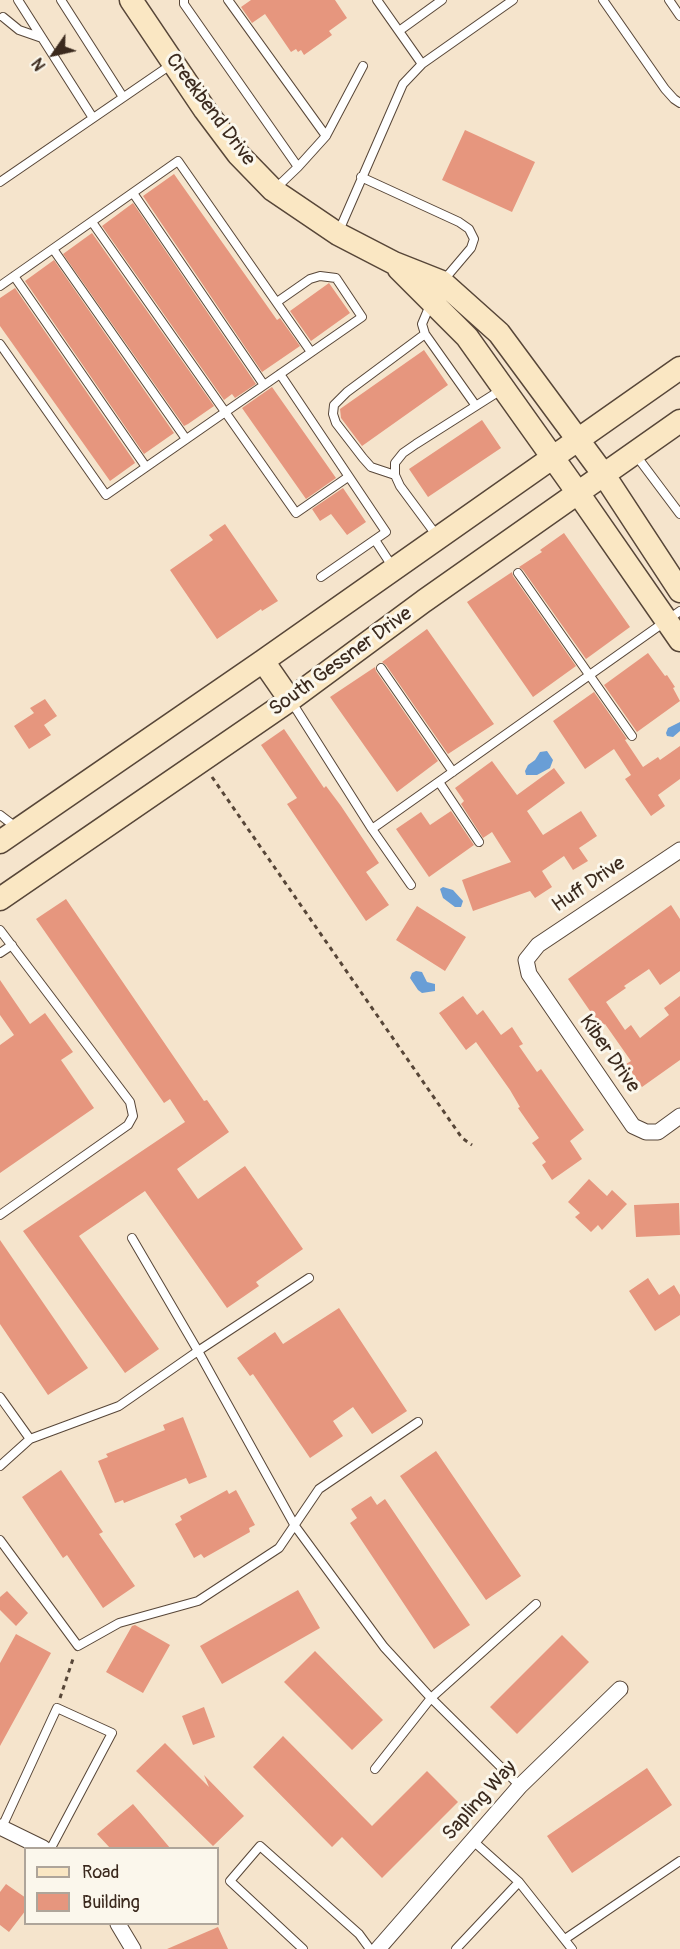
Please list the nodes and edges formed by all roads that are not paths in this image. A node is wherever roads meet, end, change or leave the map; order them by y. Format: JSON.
{"nodes":[{"id":1,"x":18,"y":0,"type":"edge"},
{"id":2,"x":62,"y":0,"type":"edge"},
{"id":3,"x":131,"y":0,"type":"edge"},
{"id":4,"x":184,"y":0,"type":"edge"},
{"id":5,"x":228,"y":0,"type":"edge"},
{"id":6,"x":377,"y":0,"type":"edge"},
{"id":7,"x":442,"y":0,"type":"edge"},
{"id":8,"x":513,"y":0,"type":"edge"},
{"id":9,"x":603,"y":0,"type":"edge"},
{"id":10,"x":669,"y":0,"type":"edge"},
{"id":11,"x":680,"y":16,"type":"edge"},
{"id":12,"x":3,"y":17,"type":"dead end"},
{"id":13,"x":399,"y":31,"type":"junction"},
{"id":14,"x":42,"y":38,"type":"junction"},
{"id":15,"x":173,"y":63,"type":"junction"},
{"id":16,"x":422,"y":64,"type":"junction"},
{"id":17,"x":363,"y":66,"type":"dead end"},
{"id":18,"x":123,"y":97,"type":"junction"},
{"id":19,"x":680,"y":103,"type":"edge"},
{"id":20,"x":93,"y":118,"type":"junction"},
{"id":21,"x":326,"y":136,"type":"junction"},
{"id":22,"x":298,"y":167,"type":"junction"},
{"id":23,"x":361,"y":177,"type":"junction"},
{"id":24,"x":0,"y":182,"type":"edge"},
{"id":25,"x":273,"y":190,"type":"junction"},
{"id":26,"x":133,"y":194,"type":"junction"},
{"id":27,"x":92,"y":222,"type":"junction"},
{"id":28,"x":338,"y":234,"type":"junction"},
{"id":29,"x":53,"y":249,"type":"junction"},
{"id":30,"x":14,"y":276,"type":"junction"},
{"id":31,"x":0,"y":286,"type":"edge"},
{"id":32,"x":437,"y":292,"type":"junction"},
{"id":33,"x":277,"y":302,"type":"junction"},
{"id":34,"x":425,"y":334,"type":"junction"},
{"id":35,"x":0,"y":344,"type":"edge"},
{"id":36,"x":311,"y":352,"type":"junction"},
{"id":37,"x":680,"y":368,"type":"edge"},
{"id":38,"x":280,"y":374,"type":"junction"},
{"id":39,"x":264,"y":385,"type":"junction"},
{"id":40,"x":503,"y":389,"type":"junction"},
{"id":41,"x":476,"y":406,"type":"junction"},
{"id":42,"x":225,"y":412,"type":"junction"},
{"id":43,"x":680,"y":422,"type":"edge"},
{"id":44,"x":186,"y":439,"type":"junction"},
{"id":45,"x":578,"y":440,"type":"junction"},
{"id":46,"x":634,"y":453,"type":"junction"},
{"id":47,"x":553,"y":458,"type":"junction"},
{"id":48,"x":146,"y":467,"type":"junction"},
{"id":49,"x":394,"y":475,"type":"junction"},
{"id":50,"x":604,"y":475,"type":"junction"},
{"id":51,"x":348,"y":477,"type":"junction"},
{"id":52,"x":578,"y":493,"type":"junction"},
{"id":53,"x":680,"y":514,"type":"edge"},
{"id":54,"x":438,"y":538,"type":"junction"},
{"id":55,"x":375,"y":540,"type":"junction"},
{"id":56,"x":394,"y":568,"type":"junction"},
{"id":57,"x":519,"y":573,"type":"dead end"},
{"id":58,"x":321,"y":577,"type":"dead end"},
{"id":59,"x":680,"y":591,"type":"edge"},
{"id":60,"x":674,"y":616,"type":"edge"},
{"id":61,"x":680,"y":640,"type":"edge"},
{"id":62,"x":263,"y":661,"type":"junction"},
{"id":63,"x":381,"y":668,"type":"dead end"},
{"id":64,"x":590,"y":675,"type":"junction"},
{"id":65,"x":290,"y":700,"type":"junction"},
{"id":66,"x":632,"y":736,"type":"dead end"},
{"id":67,"x":453,"y":772,"type":"junction"},
{"id":68,"x":439,"y":782,"type":"junction"},
{"id":69,"x":0,"y":815,"type":"edge"},
{"id":70,"x":372,"y":829,"type":"junction"},
{"id":71,"x":9,"y":836,"type":"edge"},
{"id":72,"x":479,"y":842,"type":"dead end"},
{"id":73,"x":680,"y":850,"type":"edge"},
{"id":74,"x":411,"y":885,"type":"dead end"},
{"id":75,"x":0,"y":899,"type":"edge"},
{"id":76,"x":0,"y":930,"type":"edge"},
{"id":77,"x":12,"y":945,"type":"junction"},
{"id":78,"x":0,"y":954,"type":"edge"},
{"id":79,"x":526,"y":960,"type":"joint"},
{"id":80,"x":680,"y":1116,"type":"edge"},
{"id":81,"x":0,"y":1215,"type":"edge"},
{"id":82,"x":132,"y":1238,"type":"dead end"},
{"id":83,"x":309,"y":1278,"type":"dead end"},
{"id":84,"x":198,"y":1350,"type":"junction"},
{"id":85,"x":0,"y":1397,"type":"edge"},
{"id":86,"x":418,"y":1422,"type":"dead end"},
{"id":87,"x":30,"y":1439,"type":"junction"},
{"id":88,"x":0,"y":1466,"type":"edge"},
{"id":89,"x":295,"y":1526,"type":"junction"},
{"id":90,"x":0,"y":1540,"type":"edge"},
{"id":91,"x":536,"y":1604,"type":"dead end"},
{"id":92,"x":620,"y":1689,"type":"dead end"},
{"id":93,"x":430,"y":1698,"type":"junction"},
{"id":94,"x":375,"y":1768,"type":"dead end"},
{"id":95,"x":520,"y":1786,"type":"junction"},
{"id":96,"x":1,"y":1827,"type":"edge"},
{"id":97,"x":472,"y":1840,"type":"junction"},
{"id":98,"x":41,"y":1847,"type":"edge"},
{"id":99,"x":52,"y":1847,"type":"edge"},
{"id":100,"x":680,"y":1861,"type":"edge"},
{"id":101,"x":519,"y":1882,"type":"junction"},
{"id":102,"x":119,"y":1925,"type":"edge"},
{"id":103,"x":565,"y":1939,"type":"junction"},
{"id":104,"x":133,"y":1949,"type":"edge"},
{"id":105,"x":303,"y":1949,"type":"edge"},
{"id":106,"x":370,"y":1949,"type":"edge"},
{"id":107,"x":378,"y":1949,"type":"edge"},
{"id":108,"x":456,"y":1949,"type":"edge"},
{"id":109,"x":572,"y":1949,"type":"edge"}],
"edges":[{"from":1,"to":14,"type":"lane"},
{"from":2,"to":18,"type":"lane"},
{"from":3,"to":15,"type":"main road","name":"Creekbend Drive"},
{"from":4,"to":22,"type":"lane"},
{"from":5,"to":21,"type":"lane"},
{"from":6,"to":13,"type":"lane"},
{"from":7,"to":13,"type":"lane"},
{"from":8,"to":16,"type":"lane"},
{"from":9,"to":19,"type":"lane"},
{"from":10,"to":11,"type":"lane"},
{"from":12,"to":14,"type":"lane"},
{"from":13,"to":16,"type":"lane"},
{"from":14,"to":20,"type":"lane"},
{"from":15,"to":18,"type":"lane"},
{"from":15,"to":25,"type":"main road","name":"Creekbend Drive"},
{"from":16,"to":23,"type":"lane"},
{"from":17,"to":21,"type":"lane"},
{"from":18,"to":20,"type":"lane"},
{"from":20,"to":24,"type":"lane"},
{"from":21,"to":22,"type":"lane"},
{"from":22,"to":25,"type":"lane"},
{"from":23,"to":28,"type":"lane"},
{"from":23,"to":32,"type":"lane"},
{"from":25,"to":28,"type":"main road","name":"Creekbend Drive"},
{"from":26,"to":27,"type":"lane"},
{"from":26,"to":33,"type":"lane"},
{"from":26,"to":39,"type":"lane"},
{"from":27,"to":29,"type":"lane"},
{"from":27,"to":42,"type":"lane"},
{"from":28,"to":32,"type":"main road","name":"Creekbend Drive"},
{"from":29,"to":30,"type":"lane"},
{"from":29,"to":44,"type":"lane"},
{"from":30,"to":31,"type":"lane"},
{"from":30,"to":48,"type":"lane"},
{"from":32,"to":34,"type":"lane"},
{"from":32,"to":40,"type":"main road","name":"Creekbend Drive"},
{"from":32,"to":45,"type":"main road","name":"Creekbend Drive"},
{"from":33,"to":36,"type":"lane"},
{"from":33,"to":36,"type":"lane"},
{"from":34,"to":41,"type":"lane"},
{"from":34,"to":49,"type":"lane"},
{"from":35,"to":48,"type":"lane"},
{"from":36,"to":38,"type":"lane"},
{"from":37,"to":45,"type":"main road"},
{"from":38,"to":39,"type":"lane"},
{"from":38,"to":51,"type":"lane"},
{"from":39,"to":42,"type":"lane"},
{"from":40,"to":41,"type":"lane"},
{"from":40,"to":47,"type":"main road","name":"Creekbend Drive"},
{"from":41,"to":49,"type":"lane"},
{"from":42,"to":44,"type":"lane"},
{"from":42,"to":51,"type":"lane"},
{"from":43,"to":46,"type":"main road","name":"South Gessner Drive"},
{"from":44,"to":48,"type":"lane"},
{"from":45,"to":47,"type":"main road"},
{"from":45,"to":50,"type":"main road","name":"Creekbend Drive"},
{"from":46,"to":50,"type":"main road","name":"South Gessner Drive"},
{"from":46,"to":53,"type":"lane"},
{"from":47,"to":52,"type":"main road","name":"Creekbend Drive"},
{"from":47,"to":54,"type":"main road"},
{"from":49,"to":54,"type":"lane"},
{"from":50,"to":52,"type":"main road","name":"South Gessner Drive"},
{"from":50,"to":59,"type":"main road","name":"Creekbend Drive"},
{"from":51,"to":55,"type":"lane"},
{"from":52,"to":60,"type":"main road","name":"Creekbend Drive"},
{"from":52,"to":65,"type":"main road","name":"South Gessner Drive"},
{"from":54,"to":56,"type":"main road"},
{"from":55,"to":56,"type":"lane"},
{"from":55,"to":58,"type":"lane"},
{"from":56,"to":62,"type":"main road"},
{"from":57,"to":64,"type":"lane"},
{"from":60,"to":61,"type":"main road","name":"Creekbend Drive"},
{"from":60,"to":64,"type":"lane"},
{"from":62,"to":65,"type":"main road"},
{"from":62,"to":71,"type":"main road"},
{"from":63,"to":67,"type":"lane"},
{"from":64,"to":66,"type":"lane"},
{"from":64,"to":67,"type":"lane"},
{"from":65,"to":70,"type":"lane"},
{"from":65,"to":75,"type":"main road","name":"South Gessner Drive"},
{"from":67,"to":68,"type":"lane"},
{"from":68,"to":70,"type":"lane"},
{"from":68,"to":72,"type":"lane"},
{"from":69,"to":71,"type":"lane"},
{"from":70,"to":74,"type":"lane"},
{"from":73,"to":79,"type":"street","name":"Huff Drive"},
{"from":76,"to":77,"type":"lane"},
{"from":77,"to":78,"type":"lane"},
{"from":77,"to":81,"type":"lane"},
{"from":79,"to":80,"type":"street","name":"Kiber Drive"},
{"from":82,"to":84,"type":"lane"},
{"from":83,"to":84,"type":"lane"},
{"from":84,"to":87,"type":"lane"},
{"from":84,"to":89,"type":"lane"},
{"from":85,"to":87,"type":"lane"},
{"from":86,"to":89,"type":"lane"},
{"from":87,"to":88,"type":"lane"},
{"from":89,"to":90,"type":"lane"},
{"from":89,"to":93,"type":"lane"},
{"from":91,"to":93,"type":"lane"},
{"from":92,"to":95,"type":"street","name":"Sapling Way"},
{"from":93,"to":94,"type":"lane"},
{"from":93,"to":95,"type":"lane"},
{"from":95,"to":97,"type":"street","name":"Sapling Way"},
{"from":96,"to":98,"type":"street"},
{"from":96,"to":99,"type":"lane"},
{"from":97,"to":101,"type":"lane"},
{"from":97,"to":107,"type":"street","name":"Sapling Way"},
{"from":100,"to":103,"type":"lane"},
{"from":101,"to":103,"type":"lane"},
{"from":101,"to":108,"type":"lane"},
{"from":102,"to":104,"type":"street"},
{"from":103,"to":109,"type":"lane"},
{"from":105,"to":106,"type":"lane"}]}
